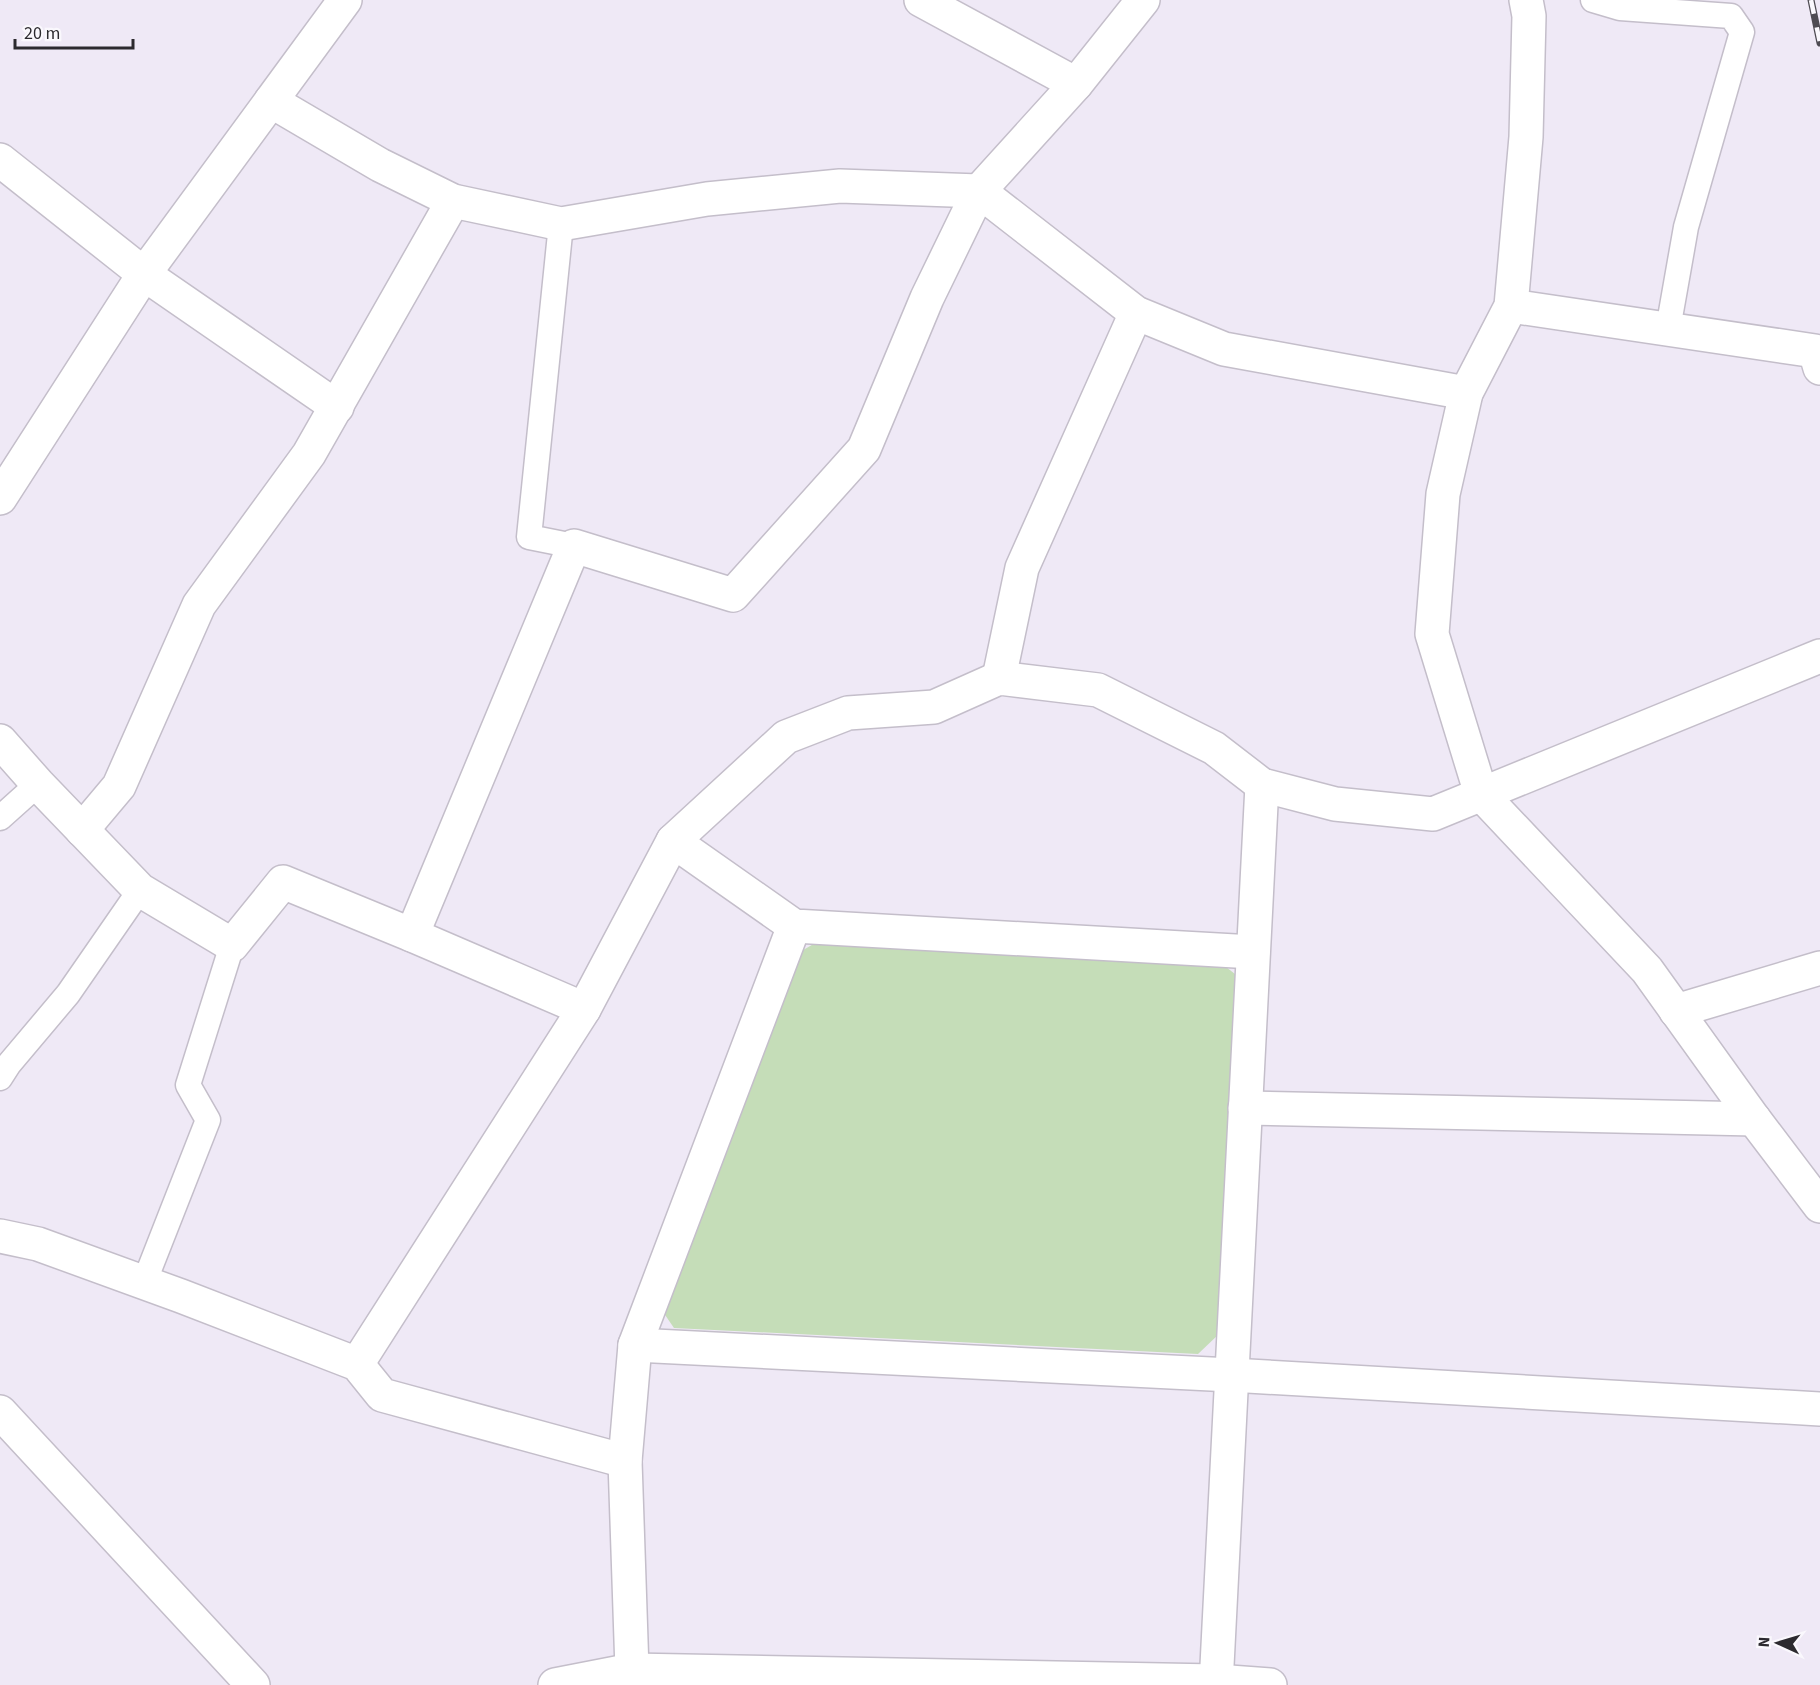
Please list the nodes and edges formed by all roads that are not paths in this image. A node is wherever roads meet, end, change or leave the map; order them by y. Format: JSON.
{"nodes":[{"id":1,"x":345,"y":0,"type":"edge"},
{"id":2,"x":921,"y":0,"type":"edge"},
{"id":3,"x":1143,"y":0,"type":"edge"},
{"id":4,"x":1526,"y":0,"type":"edge"},
{"id":5,"x":1593,"y":0,"type":"edge"},
{"id":6,"x":1076,"y":84,"type":"junction"},
{"id":7,"x":271,"y":101,"type":"junction"},
{"id":8,"x":0,"y":160,"type":"edge"},
{"id":9,"x":979,"y":191,"type":"junction"},
{"id":10,"x":453,"y":201,"type":"junction"},
{"id":11,"x":561,"y":224,"type":"junction"},
{"id":12,"x":144,"y":274,"type":"junction"},
{"id":13,"x":1511,"y":306,"type":"junction"},
{"id":14,"x":1136,"y":314,"type":"junction"},
{"id":15,"x":1668,"y":329,"type":"junction"},
{"id":16,"x":1820,"y":368,"type":"edge"},
{"id":17,"x":1466,"y":393,"type":"junction"},
{"id":18,"x":337,"y":407,"type":"junction"},
{"id":19,"x":0,"y":498,"type":"edge"},
{"id":20,"x":574,"y":546,"type":"junction"},
{"id":21,"x":1820,"y":656,"type":"edge"},
{"id":22,"x":999,"y":678,"type":"junction"},
{"id":23,"x":0,"y":741,"type":"edge"},
{"id":24,"x":38,"y":784,"type":"junction"},
{"id":25,"x":1262,"y":785,"type":"junction"},
{"id":26,"x":1481,"y":794,"type":"junction"},
{"id":27,"x":0,"y":818,"type":"edge"},
{"id":28,"x":82,"y":830,"type":"junction"},
{"id":29,"x":673,"y":841,"type":"junction"},
{"id":30,"x":140,"y":890,"type":"junction"},
{"id":31,"x":794,"y":926,"type":"junction"},
{"id":32,"x":412,"y":935,"type":"junction"},
{"id":33,"x":232,"y":945,"type":"junction"},
{"id":34,"x":1253,"y":952,"type":"junction"},
{"id":35,"x":1820,"y":968,"type":"edge"},
{"id":36,"x":584,"y":1009,"type":"junction"},
{"id":37,"x":1676,"y":1011,"type":"junction"},
{"id":38,"x":0,"y":1078,"type":"edge"},
{"id":39,"x":1245,"y":1108,"type":"junction"},
{"id":40,"x":1754,"y":1119,"type":"junction"},
{"id":41,"x":1820,"y":1206,"type":"edge"},
{"id":42,"x":0,"y":1236,"type":"edge"},
{"id":43,"x":144,"y":1283,"type":"junction"},
{"id":44,"x":635,"y":1345,"type":"junction"},
{"id":45,"x":357,"y":1364,"type":"junction"},
{"id":46,"x":1231,"y":1375,"type":"junction"},
{"id":47,"x":1820,"y":1409,"type":"edge"},
{"id":48,"x":0,"y":1412,"type":"edge"},
{"id":49,"x":625,"y":1461,"type":"junction"},
{"id":50,"x":632,"y":1670,"type":"junction"},
{"id":51,"x":1216,"y":1683,"type":"edge"},
{"id":52,"x":254,"y":1685,"type":"edge"},
{"id":53,"x":555,"y":1685,"type":"edge"},
{"id":54,"x":1270,"y":1685,"type":"edge"}],
"edges":[{"from":1,"to":7,"type":"street"},
{"from":2,"to":6,"type":"street"},
{"from":3,"to":6,"type":"street"},
{"from":4,"to":13,"type":"street"},
{"from":5,"to":15,"type":"lane"},
{"from":6,"to":9,"type":"street"},
{"from":7,"to":10,"type":"street"},
{"from":7,"to":12,"type":"street"},
{"from":8,"to":12,"type":"street"},
{"from":9,"to":11,"type":"street"},
{"from":9,"to":14,"type":"street"},
{"from":9,"to":20,"type":"street"},
{"from":10,"to":11,"type":"street"},
{"from":10,"to":18,"type":"street"},
{"from":11,"to":20,"type":"lane"},
{"from":12,"to":18,"type":"street"},
{"from":12,"to":19,"type":"street"},
{"from":13,"to":15,"type":"street"},
{"from":13,"to":17,"type":"street"},
{"from":14,"to":17,"type":"street"},
{"from":14,"to":22,"type":"street"},
{"from":15,"to":16,"type":"street"},
{"from":17,"to":26,"type":"street"},
{"from":18,"to":28,"type":"street"},
{"from":20,"to":32,"type":"street"},
{"from":21,"to":26,"type":"street"},
{"from":22,"to":25,"type":"street"},
{"from":22,"to":29,"type":"street"},
{"from":23,"to":24,"type":"street"},
{"from":24,"to":27,"type":"lane"},
{"from":24,"to":28,"type":"street"},
{"from":25,"to":26,"type":"street"},
{"from":25,"to":34,"type":"street"},
{"from":26,"to":37,"type":"street"},
{"from":28,"to":30,"type":"street"},
{"from":29,"to":31,"type":"street"},
{"from":29,"to":36,"type":"street"},
{"from":30,"to":33,"type":"street"},
{"from":30,"to":38,"type":"lane"},
{"from":31,"to":34,"type":"street"},
{"from":31,"to":44,"type":"street"},
{"from":32,"to":33,"type":"street"},
{"from":32,"to":36,"type":"street"},
{"from":33,"to":43,"type":"lane"},
{"from":34,"to":39,"type":"street"},
{"from":35,"to":37,"type":"street"},
{"from":36,"to":45,"type":"street"},
{"from":37,"to":40,"type":"street"},
{"from":39,"to":40,"type":"street"},
{"from":39,"to":46,"type":"street"},
{"from":40,"to":41,"type":"street"},
{"from":42,"to":43,"type":"street"},
{"from":43,"to":45,"type":"street"},
{"from":44,"to":46,"type":"street"},
{"from":44,"to":49,"type":"street"},
{"from":45,"to":49,"type":"street"},
{"from":46,"to":47,"type":"street"},
{"from":46,"to":51,"type":"street"},
{"from":48,"to":52,"type":"street"},
{"from":49,"to":50,"type":"street"},
{"from":50,"to":51,"type":"street"},
{"from":50,"to":53,"type":"street"},
{"from":51,"to":54,"type":"street"}]}
